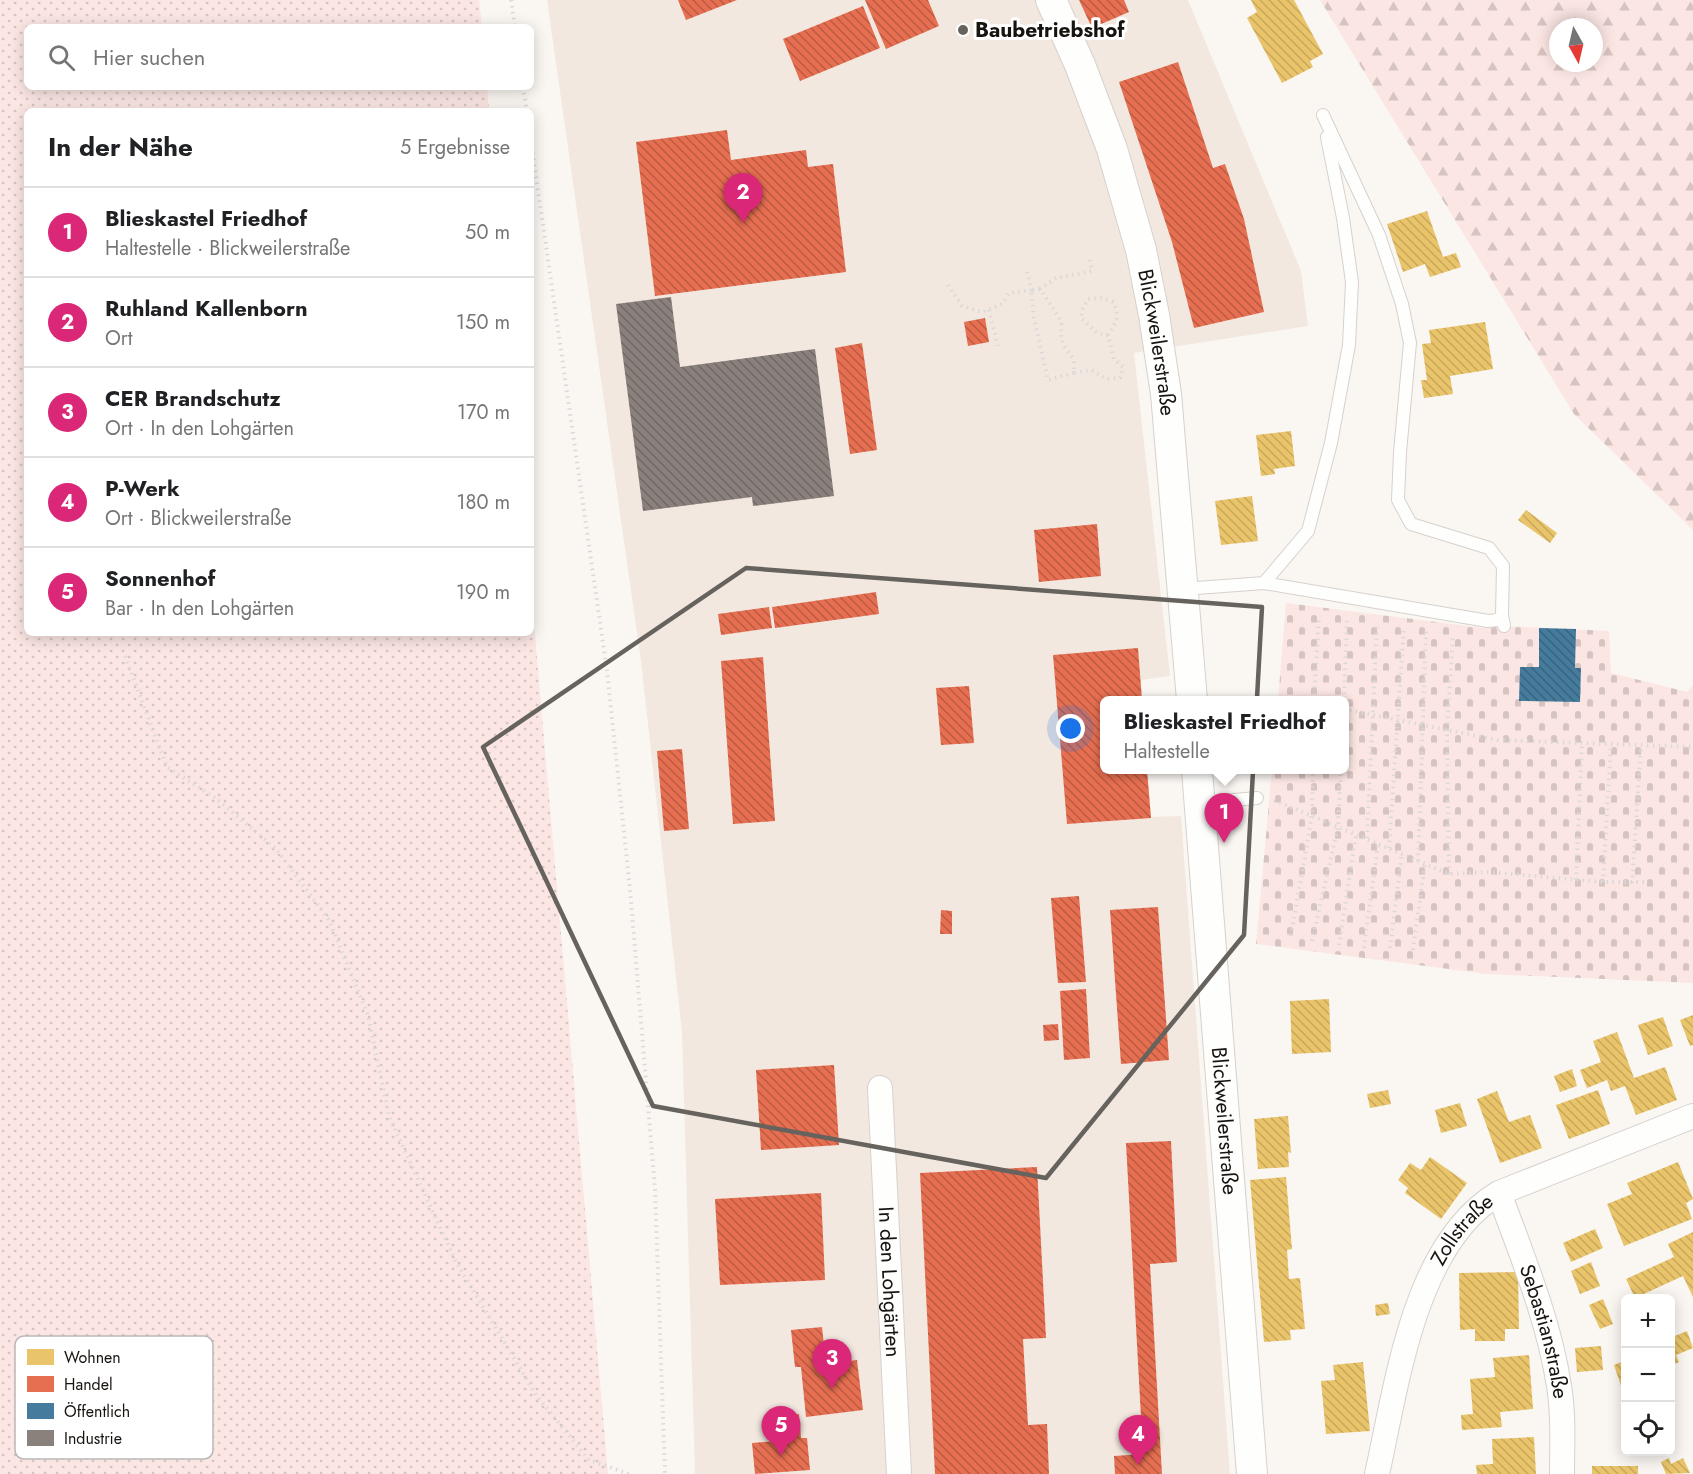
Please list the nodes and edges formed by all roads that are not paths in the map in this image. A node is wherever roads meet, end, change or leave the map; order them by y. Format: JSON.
{"nodes":[{"id":1,"x":1051,"y":0,"type":"edge"},
{"id":2,"x":1264,"y":583,"type":"junction"},
{"id":3,"x":1183,"y":589,"type":"junction"},
{"id":4,"x":1192,"y":696,"type":"edge"},
{"id":5,"x":1197,"y":774,"type":"edge"},
{"id":6,"x":1264,"y":798,"type":"road end"},
{"id":7,"x":1200,"y":803,"type":"junction"},
{"id":8,"x":880,"y":1088,"type":"dead end"},
{"id":9,"x":1693,"y":1116,"type":"edge"},
{"id":10,"x":1499,"y":1193,"type":"junction"},
{"id":11,"x":899,"y":1474,"type":"edge"},
{"id":12,"x":1252,"y":1474,"type":"edge"},
{"id":13,"x":1377,"y":1474,"type":"edge"},
{"id":14,"x":1562,"y":1474,"type":"edge"}],
"edges":[{"from":1,"to":3,"type":"street","name":"Blickweilerstraße"},
{"from":2,"to":2,"type":"lane"},
{"from":2,"to":3,"type":"lane"},
{"from":3,"to":4,"type":"street","name":"Blickweilerstraße"},
{"from":5,"to":7,"type":"street","name":"Blickweilerstraße"},
{"from":6,"to":7,"type":"lane"},
{"from":7,"to":12,"type":"street","name":"Blickweilerstraße"},
{"from":8,"to":11,"type":"street","name":"In den Lohgärten"},
{"from":9,"to":10,"type":"street","name":"Zollstraße"},
{"from":10,"to":13,"type":"street","name":"Zollstraße"},
{"from":10,"to":14,"type":"street","name":"Sebastianstraße"}]}
